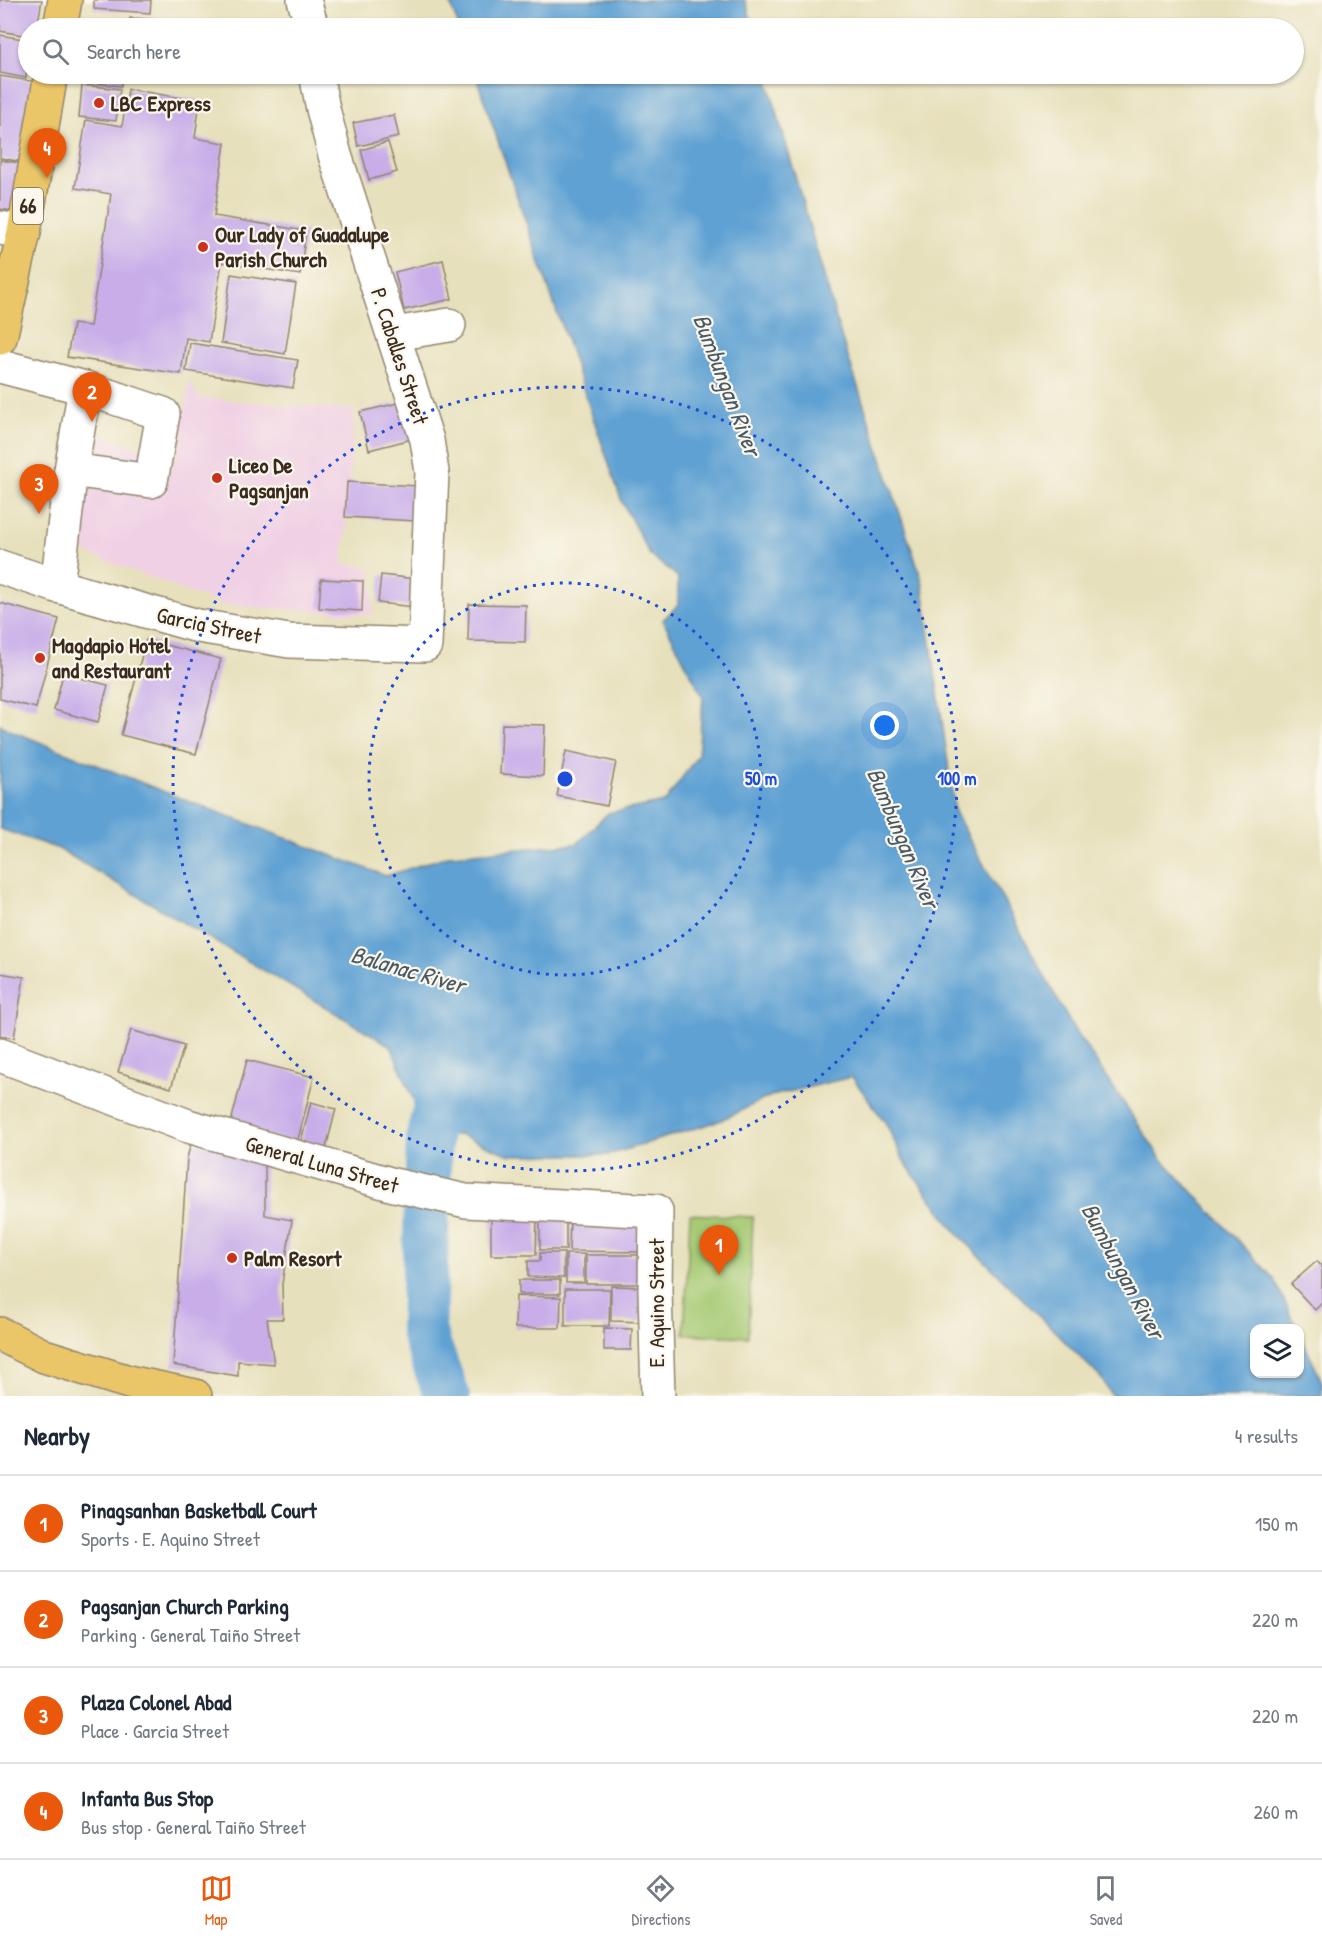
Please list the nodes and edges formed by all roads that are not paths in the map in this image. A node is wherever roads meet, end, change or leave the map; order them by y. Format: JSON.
{"nodes":[{"id":1,"x":65,"y":0,"type":"edge"},
{"id":2,"x":304,"y":0,"type":"edge"},
{"id":3,"x":62,"y":18,"type":"edge"},
{"id":4,"x":309,"y":18,"type":"edge"},
{"id":5,"x":48,"y":84,"type":"edge"},
{"id":6,"x":318,"y":84,"type":"edge"},
{"id":7,"x":12,"y":230,"type":"edge"},
{"id":8,"x":449,"y":325,"type":"dead end"},
{"id":9,"x":394,"y":334,"type":"junction"},
{"id":10,"x":0,"y":338,"type":"edge"},
{"id":11,"x":0,"y":366,"type":"edge"},
{"id":12,"x":85,"y":388,"type":"junction"},
{"id":13,"x":71,"y":470,"type":"junction"},
{"id":14,"x":0,"y":567,"type":"edge"},
{"id":15,"x":57,"y":586,"type":"junction"},
{"id":16,"x":425,"y":645,"type":"joint"},
{"id":17,"x":0,"y":1055,"type":"edge"},
{"id":18,"x":656,"y":1211,"type":"joint"},
{"id":19,"x":0,"y":1334,"type":"edge"},
{"id":20,"x":195,"y":1396,"type":"edge"},
{"id":21,"x":658,"y":1396,"type":"edge"}],
"edges":[{"from":1,"to":3,"type":"main road"},
{"from":2,"to":4,"type":"street"},
{"from":5,"to":7,"type":"main road","number":"66"},
{"from":6,"to":9,"type":"street","name":"P. Caballes Street"},
{"from":7,"to":10,"type":"main road","number":"66"},
{"from":8,"to":9,"type":"street"},
{"from":9,"to":16,"type":"street","name":"P. Caballes Street"},
{"from":11,"to":12,"type":"street"},
{"from":12,"to":13,"type":"street"},
{"from":12,"to":13,"type":"street"},
{"from":13,"to":15,"type":"street"},
{"from":14,"to":15,"type":"street","name":"Garcia Street"},
{"from":15,"to":16,"type":"street","name":"Garcia Street"},
{"from":17,"to":18,"type":"street","name":"General Luna Street"},
{"from":18,"to":21,"type":"street","name":"E. Aquino Street"},
{"from":19,"to":20,"type":"main road"}]}
